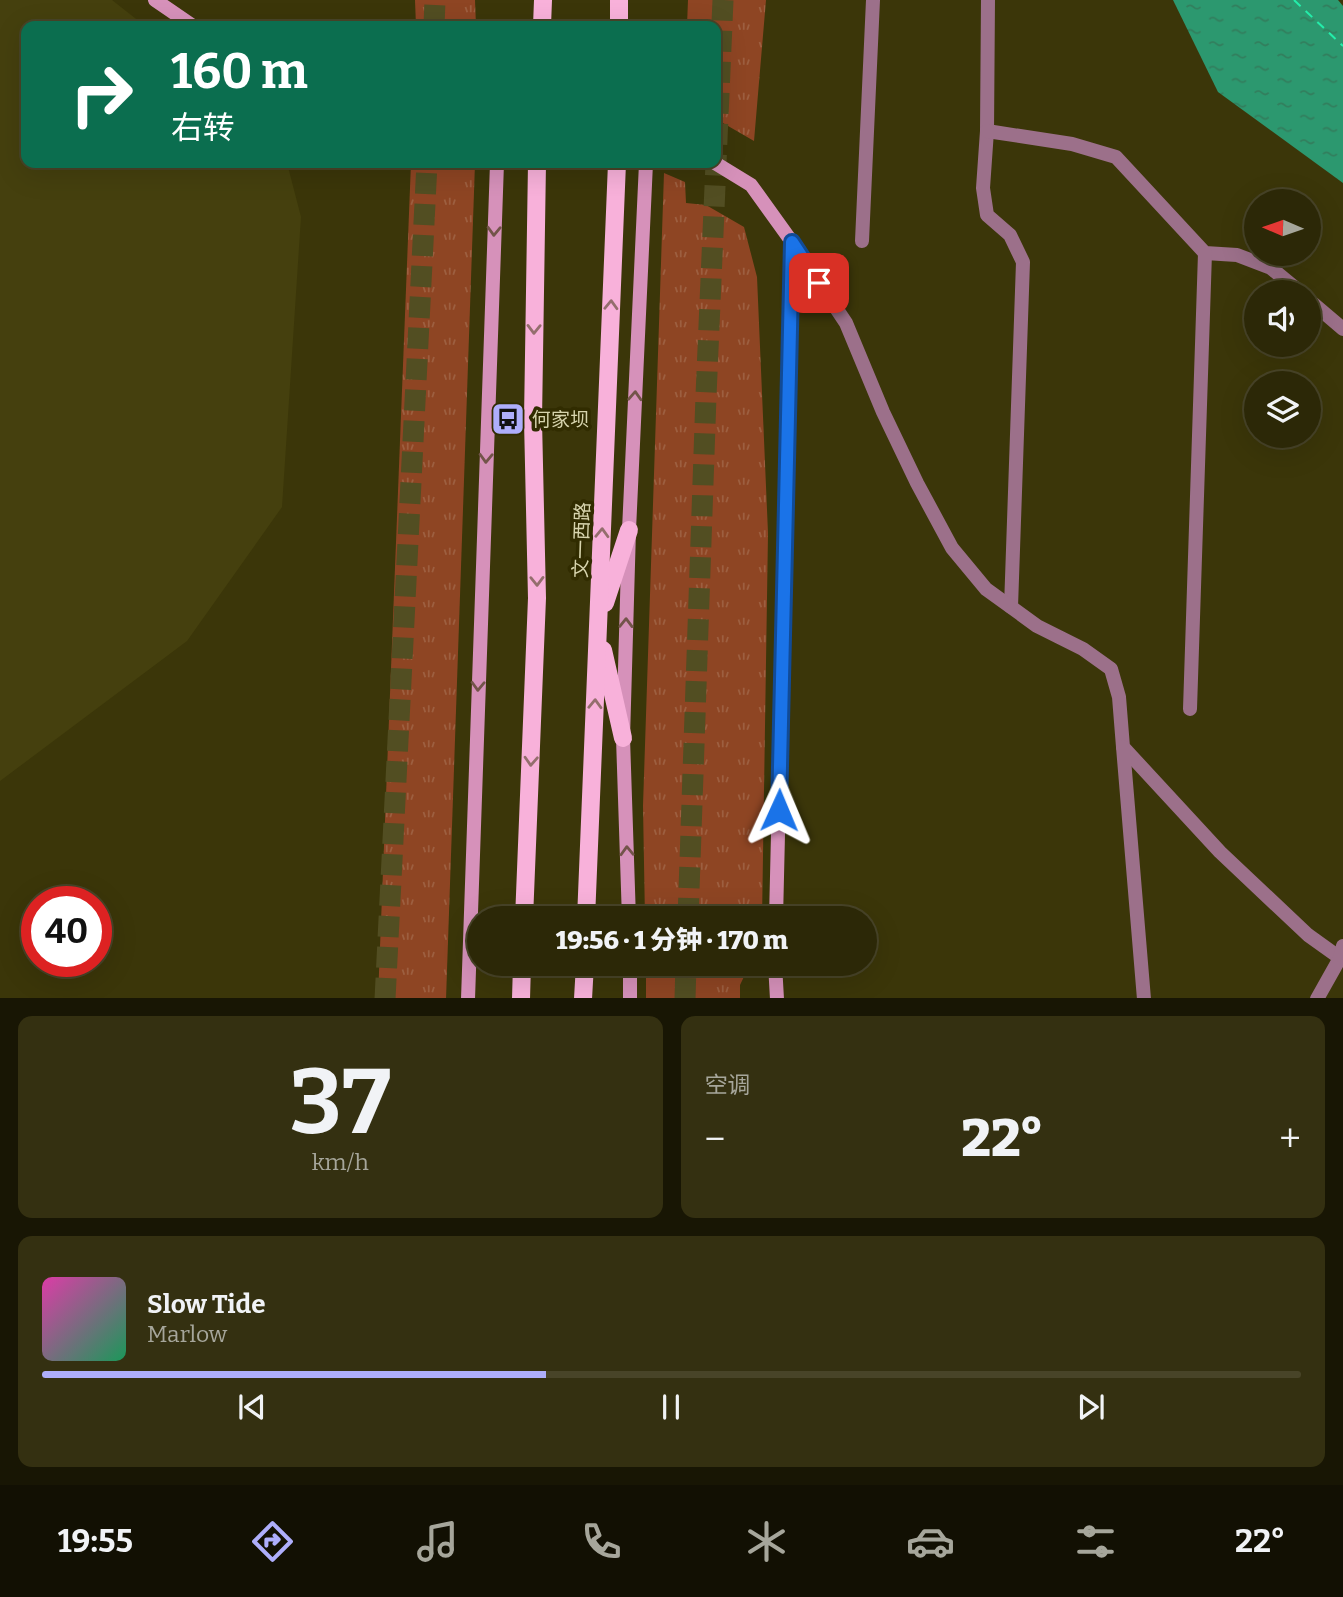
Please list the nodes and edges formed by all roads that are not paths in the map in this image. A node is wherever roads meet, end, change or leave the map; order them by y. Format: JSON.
{"nodes":[{"id":1,"x":155,"y":0,"type":"edge"},
{"id":2,"x":543,"y":0,"type":"edge"},
{"id":3,"x":619,"y":0,"type":"edge"},
{"id":4,"x":873,"y":0,"type":"edge"},
{"id":5,"x":988,"y":0,"type":"edge"},
{"id":6,"x":186,"y":21,"type":"edge"},
{"id":7,"x":542,"y":21,"type":"edge"},
{"id":8,"x":619,"y":21,"type":"edge"},
{"id":9,"x":987,"y":131,"type":"junction"},
{"id":10,"x":721,"y":167,"type":"edge"},
{"id":11,"x":497,"y":168,"type":"edge"},
{"id":12,"x":537,"y":168,"type":"edge"},
{"id":13,"x":617,"y":168,"type":"edge"},
{"id":14,"x":646,"y":168,"type":"edge"},
{"id":15,"x":862,"y":241,"type":"dead end"},
{"id":16,"x":792,"y":242,"type":"junction"},
{"id":17,"x":1205,"y":253,"type":"junction"},
{"id":18,"x":1286,"y":280,"type":"edge"},
{"id":19,"x":1321,"y":310,"type":"edge"},
{"id":20,"x":1343,"y":329,"type":"edge"},
{"id":21,"x":629,"y":530,"type":"junction"},
{"id":22,"x":1011,"y":607,"type":"junction"},
{"id":23,"x":598,"y":626,"type":"junction"},
{"id":24,"x":1189,"y":709,"type":"dead end"},
{"id":25,"x":623,"y":738,"type":"junction"},
{"id":26,"x":1123,"y":747,"type":"junction"},
{"id":27,"x":525,"y":906,"type":"edge"},
{"id":28,"x":587,"y":906,"type":"edge"},
{"id":29,"x":629,"y":906,"type":"edge"},
{"id":30,"x":776,"y":906,"type":"edge"},
{"id":31,"x":1342,"y":954,"type":"edge"},
{"id":32,"x":522,"y":976,"type":"edge"},
{"id":33,"x":584,"y":976,"type":"edge"},
{"id":34,"x":630,"y":976,"type":"edge"},
{"id":35,"x":776,"y":976,"type":"edge"},
{"id":36,"x":468,"y":998,"type":"edge"},
{"id":37,"x":521,"y":998,"type":"edge"},
{"id":38,"x":583,"y":998,"type":"edge"},
{"id":39,"x":630,"y":998,"type":"edge"},
{"id":40,"x":777,"y":998,"type":"edge"},
{"id":41,"x":1144,"y":998,"type":"edge"},
{"id":42,"x":1318,"y":998,"type":"edge"}],
"edges":[{"from":1,"to":6,"type":"main road"},
{"from":2,"to":7,"type":"main road"},
{"from":3,"to":8,"type":"main road"},
{"from":4,"to":15,"type":"street"},
{"from":5,"to":9,"type":"street"},
{"from":9,"to":17,"type":"street"},
{"from":9,"to":22,"type":"street"},
{"from":10,"to":16,"type":"main road"},
{"from":11,"to":36,"type":"main road","one_way":true},
{"from":12,"to":27,"type":"main road","one_way":true},
{"from":23,"to":13,"type":"main road","name":"文一西路","one_way":true},
{"from":21,"to":14,"type":"main road","one_way":true},
{"from":16,"to":22,"type":"street"},
{"from":16,"to":30,"type":"main road"},
{"from":17,"to":18,"type":"street"},
{"from":17,"to":24,"type":"street"},
{"from":19,"to":20,"type":"street"},
{"from":21,"to":23,"type":"main road"},
{"from":25,"to":21,"type":"main road","one_way":true},
{"from":22,"to":26,"type":"street"},
{"from":23,"to":25,"type":"main road"},
{"from":28,"to":23,"type":"main road","name":"文一西路","one_way":true},
{"from":29,"to":25,"type":"main road","one_way":true},
{"from":26,"to":31,"type":"street"},
{"from":26,"to":41,"type":"street"},
{"from":31,"to":42,"type":"street"},
{"from":32,"to":37,"type":"main road"},
{"from":33,"to":38,"type":"main road"},
{"from":34,"to":39,"type":"main road"},
{"from":35,"to":40,"type":"main road"}]}
